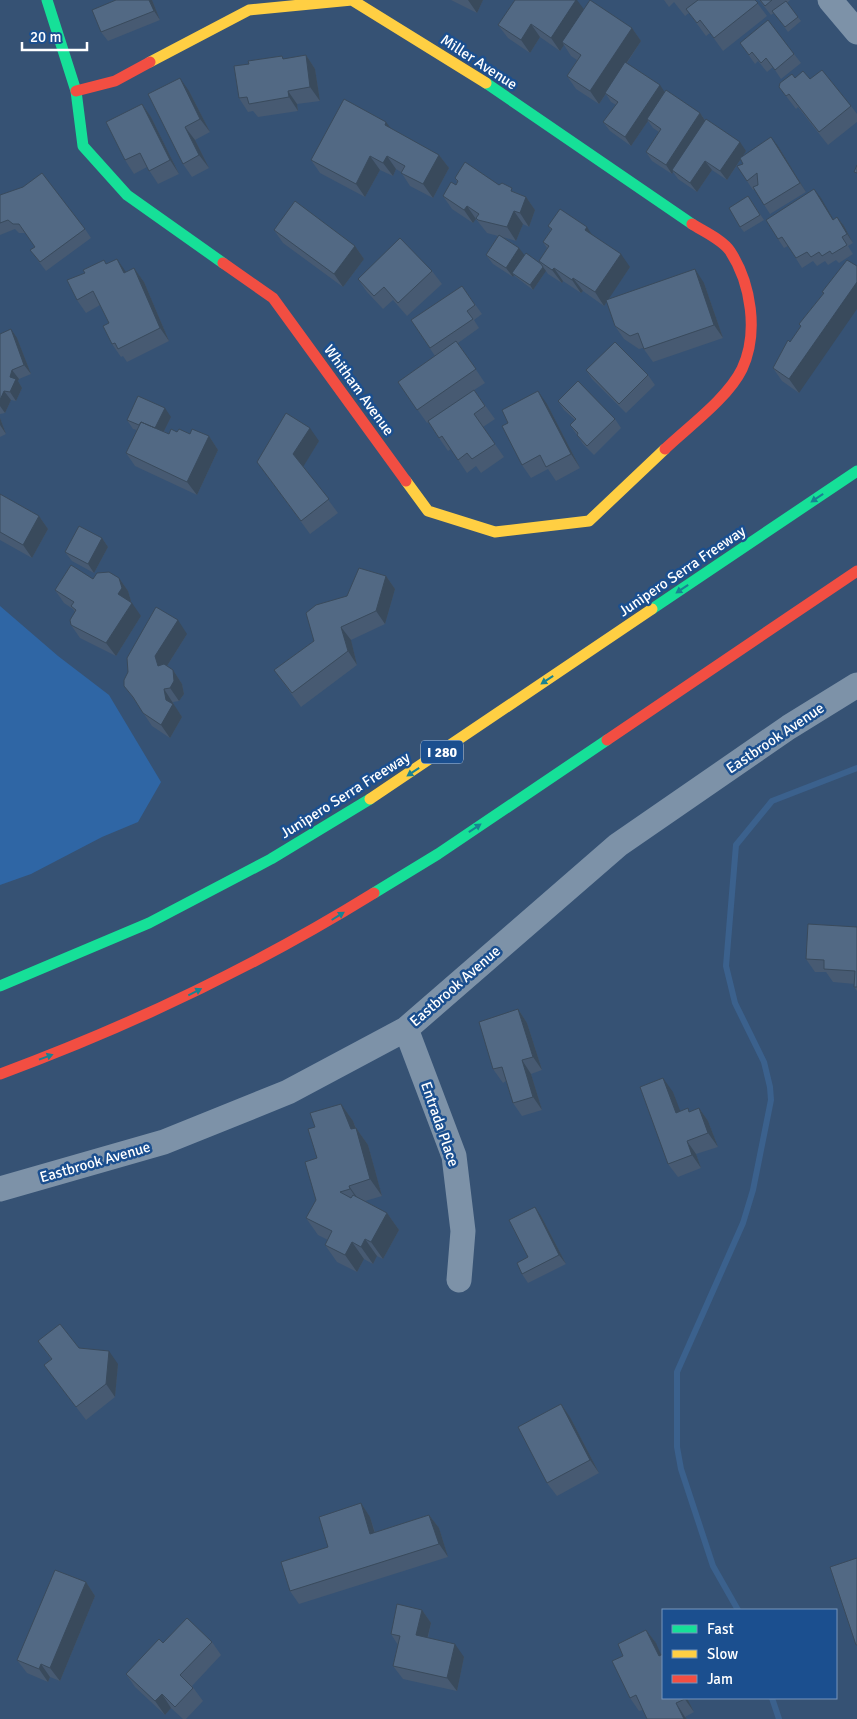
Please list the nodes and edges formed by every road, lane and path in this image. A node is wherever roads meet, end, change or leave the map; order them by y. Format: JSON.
{"nodes":[{"id":1,"x":47,"y":0,"type":"edge"},
{"id":2,"x":830,"y":0,"type":"edge"},
{"id":3,"x":857,"y":32,"type":"edge"},
{"id":4,"x":76,"y":91,"type":"junction"},
{"id":5,"x":742,"y":369,"type":"joint"},
{"id":6,"x":857,"y":471,"type":"edge"},
{"id":7,"x":857,"y":571,"type":"edge"},
{"id":8,"x":857,"y":685,"type":"edge"},
{"id":9,"x":0,"y":986,"type":"edge"},
{"id":10,"x":406,"y":1029,"type":"junction"},
{"id":11,"x":0,"y":1074,"type":"edge"},
{"id":12,"x":0,"y":1189,"type":"edge"},
{"id":13,"x":458,"y":1280,"type":"dead end"}],
"edges":[{"from":1,"to":4,"type":"main road","name":"Whitham Avenue"},
{"from":2,"to":3,"type":"street"},
{"from":4,"to":5,"type":"main road","name":"Miller Avenue"},
{"from":4,"to":5,"type":"main road","name":"Whitham Avenue"},
{"from":6,"to":9,"type":"main road","name":"Junipero Serra Freeway","number":"I 280","one_way":true},
{"from":11,"to":7,"type":"main road","one_way":true},
{"from":8,"to":10,"type":"street","name":"Eastbrook Avenue"},
{"from":10,"to":12,"type":"street","name":"Eastbrook Avenue"},
{"from":10,"to":13,"type":"street","name":"Entrada Place"}]}
